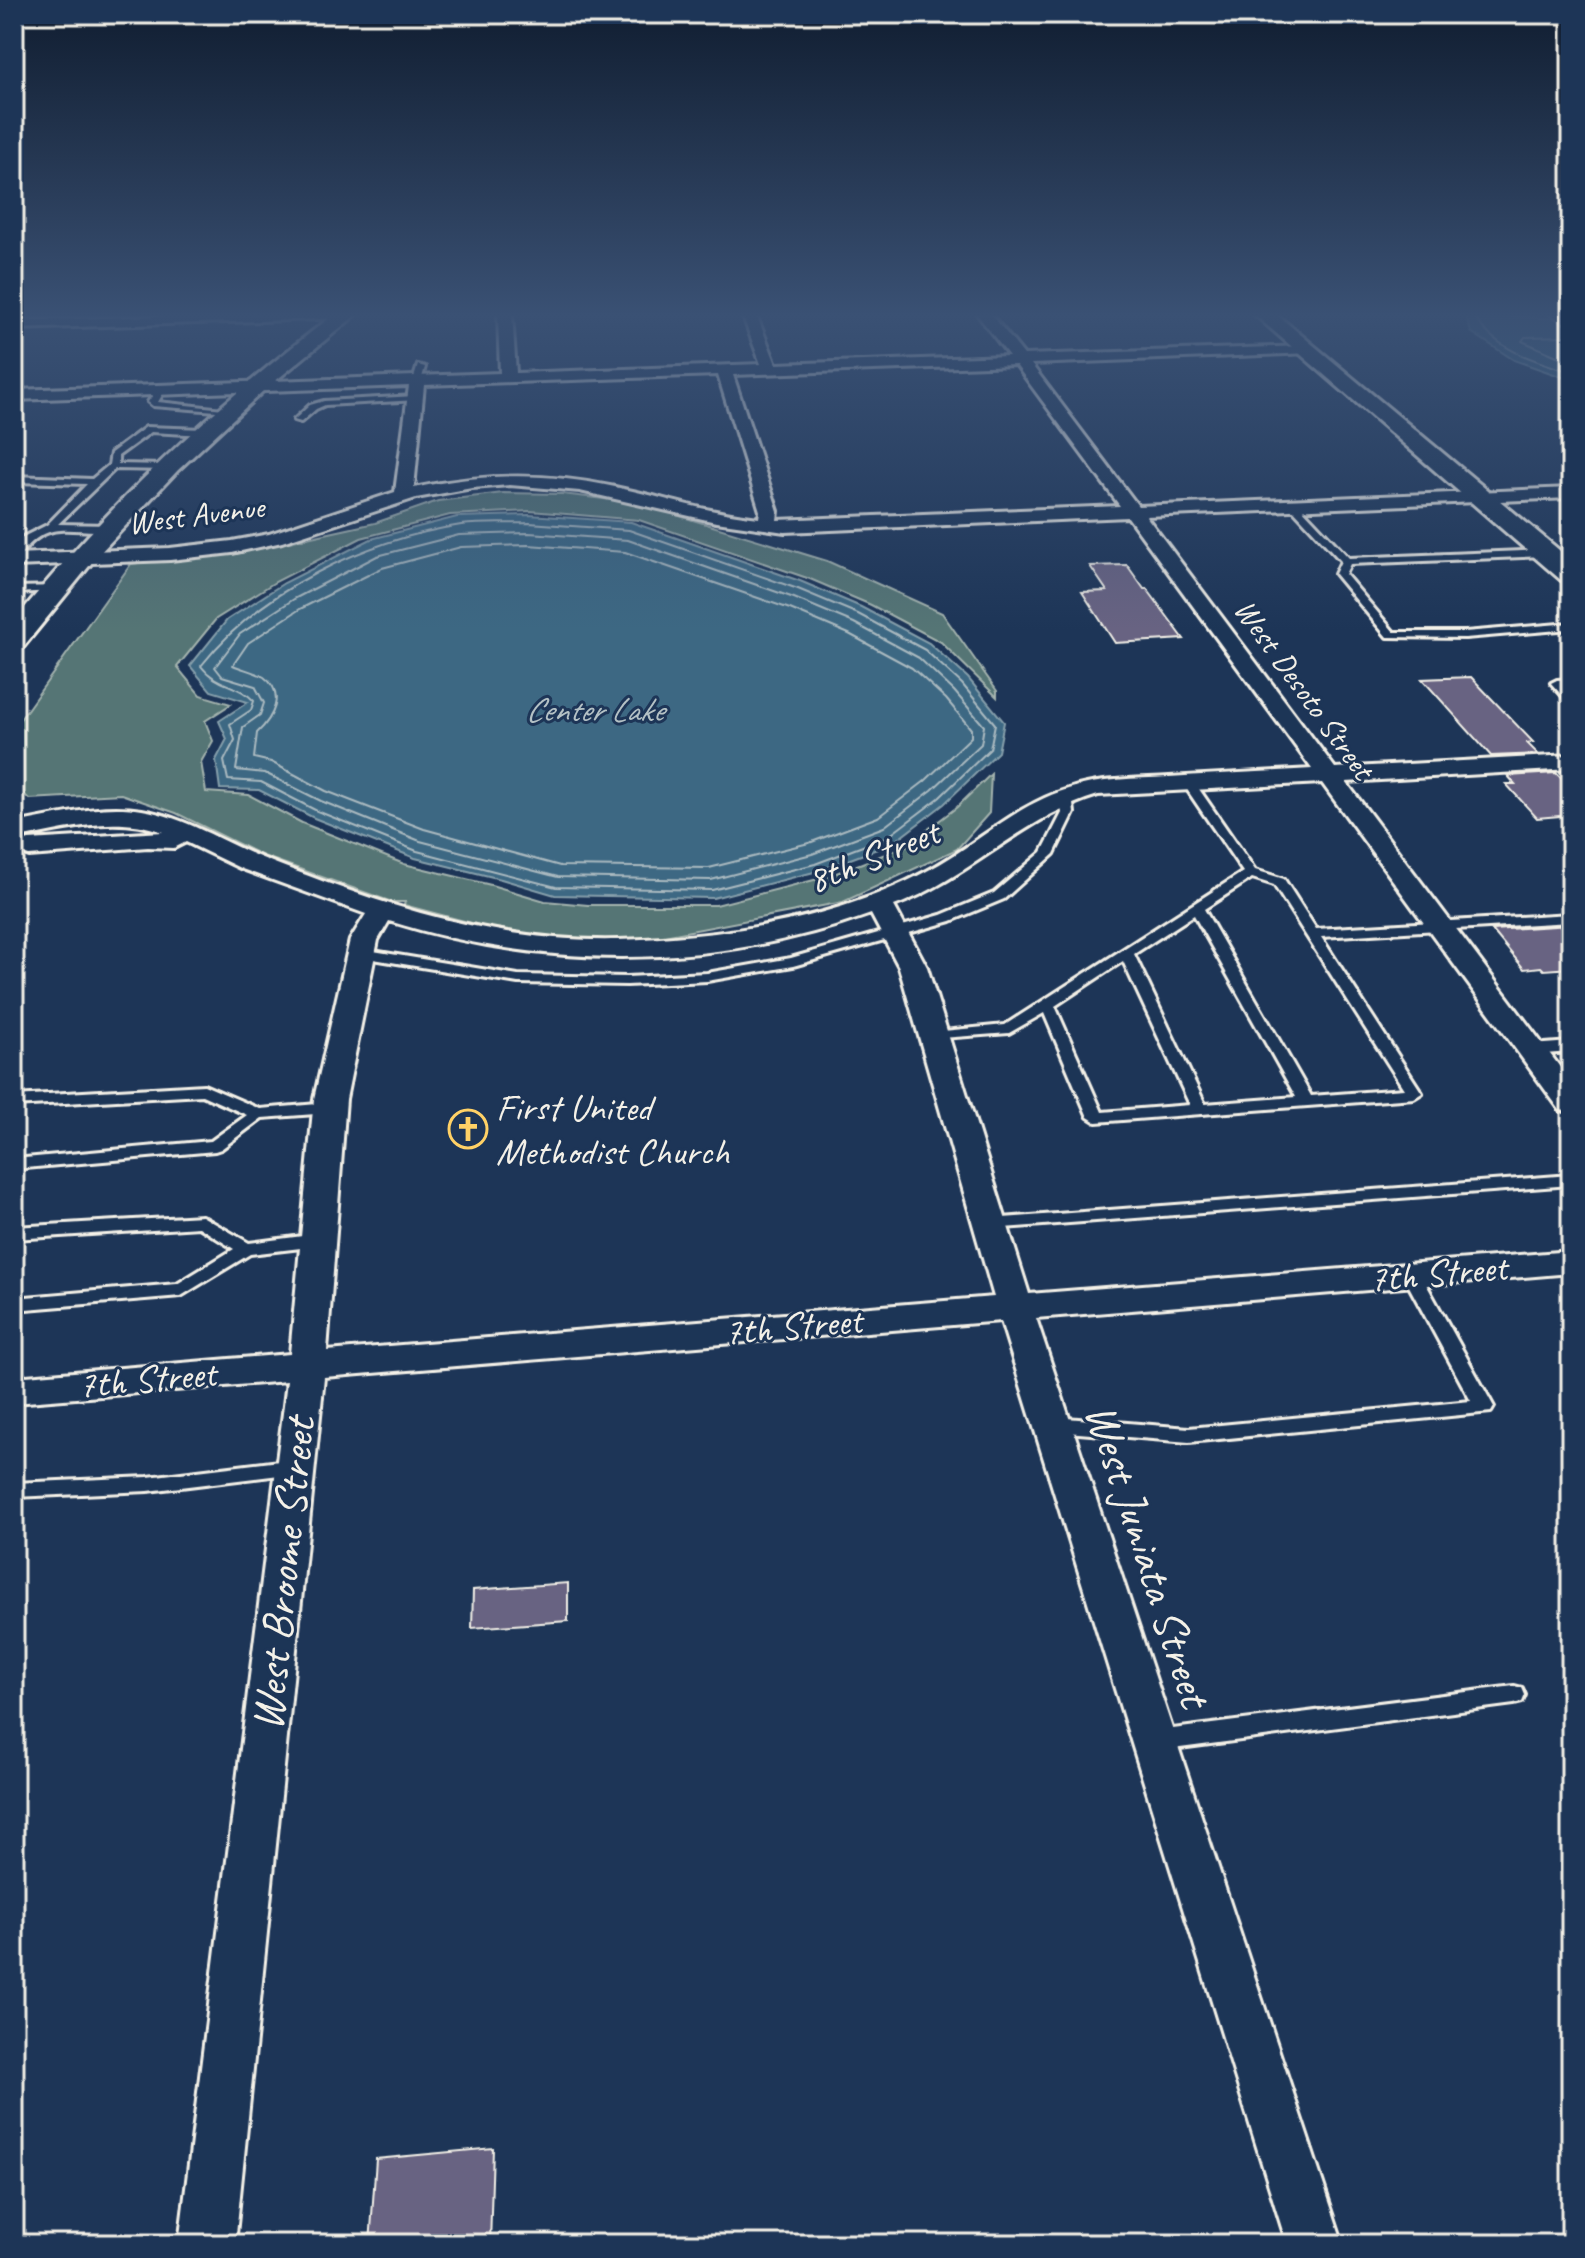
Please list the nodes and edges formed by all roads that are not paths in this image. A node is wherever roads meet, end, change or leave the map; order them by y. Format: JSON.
{"nodes":[{"id":1,"x":218,"y":419,"type":"edge"},
{"id":2,"x":413,"y":419,"type":"edge"},
{"id":3,"x":740,"y":419,"type":"edge"},
{"id":4,"x":1065,"y":419,"type":"edge"},
{"id":5,"x":1387,"y":419,"type":"edge"},
{"id":6,"x":204,"y":432,"type":"junction"},
{"id":7,"x":113,"y":466,"type":"junction"},
{"id":8,"x":166,"y":468,"type":"junction"},
{"id":9,"x":14,"y":479,"type":"edge"},
{"id":10,"x":94,"y":482,"type":"junction"},
{"id":11,"x":1571,"y":493,"type":"edge"},
{"id":12,"x":404,"y":496,"type":"junction"},
{"id":13,"x":1478,"y":497,"type":"junction"},
{"id":14,"x":1294,"y":505,"type":"junction"},
{"id":15,"x":1134,"y":512,"type":"junction"},
{"id":16,"x":767,"y":525,"type":"junction"},
{"id":17,"x":50,"y":527,"type":"junction"},
{"id":18,"x":110,"y":528,"type":"junction"},
{"id":19,"x":1545,"y":553,"type":"junction"},
{"id":20,"x":85,"y":556,"type":"junction"},
{"id":21,"x":14,"y":559,"type":"edge"},
{"id":22,"x":1346,"y":561,"type":"junction"},
{"id":23,"x":1571,"y":574,"type":"edge"},
{"id":24,"x":57,"y":588,"type":"junction"},
{"id":25,"x":14,"y":590,"type":"edge"},
{"id":26,"x":1571,"y":626,"type":"edge"},
{"id":27,"x":15,"y":637,"type":"edge"},
{"id":28,"x":1571,"y":682,"type":"edge"},
{"id":29,"x":1571,"y":699,"type":"edge"},
{"id":30,"x":1567,"y":766,"type":"edge"},
{"id":31,"x":1328,"y":776,"type":"junction"},
{"id":32,"x":1188,"y":782,"type":"junction"},
{"id":33,"x":1066,"y":795,"type":"junction"},
{"id":34,"x":14,"y":831,"type":"edge"},
{"id":35,"x":201,"y":841,"type":"junction"},
{"id":36,"x":14,"y":849,"type":"edge"},
{"id":37,"x":1250,"y":873,"type":"junction"},
{"id":38,"x":1197,"y":908,"type":"junction"},
{"id":39,"x":382,"y":910,"type":"junction"},
{"id":40,"x":887,"y":917,"type":"junction"},
{"id":41,"x":1571,"y":918,"type":"edge"},
{"id":42,"x":1437,"y":925,"type":"junction"},
{"id":43,"x":1310,"y":934,"type":"junction"},
{"id":44,"x":361,"y":953,"type":"junction"},
{"id":45,"x":1126,"y":953,"type":"junction"},
{"id":46,"x":1048,"y":1006,"type":"junction"},
{"id":47,"x":933,"y":1036,"type":"junction"},
{"id":48,"x":1571,"y":1047,"type":"edge"},
{"id":49,"x":1531,"y":1050,"type":"junction"},
{"id":50,"x":14,"y":1101,"type":"edge"},
{"id":51,"x":1306,"y":1101,"type":"junction"},
{"id":52,"x":1571,"y":1103,"type":"edge"},
{"id":53,"x":329,"y":1108,"type":"junction"},
{"id":54,"x":1200,"y":1109,"type":"junction"},
{"id":55,"x":258,"y":1114,"type":"junction"},
{"id":56,"x":14,"y":1164,"type":"edge"},
{"id":57,"x":1571,"y":1180,"type":"edge"},
{"id":58,"x":989,"y":1224,"type":"junction"},
{"id":59,"x":14,"y":1233,"type":"edge"},
{"id":60,"x":318,"y":1240,"type":"junction"},
{"id":61,"x":246,"y":1249,"type":"junction"},
{"id":62,"x":1571,"y":1262,"type":"edge"},
{"id":63,"x":1412,"y":1275,"type":"junction"},
{"id":64,"x":14,"y":1304,"type":"edge"},
{"id":65,"x":1015,"y":1308,"type":"junction"},
{"id":66,"x":307,"y":1366,"type":"junction"},
{"id":67,"x":14,"y":1390,"type":"edge"},
{"id":68,"x":1054,"y":1424,"type":"junction"},
{"id":69,"x":296,"y":1466,"type":"junction"},
{"id":70,"x":14,"y":1490,"type":"edge"},
{"id":71,"x":1514,"y":1695,"type":"dead end"},
{"id":72,"x":1156,"y":1742,"type":"junction"},
{"id":73,"x":207,"y":2244,"type":"edge"},
{"id":74,"x":1315,"y":2244,"type":"edge"}],
"edges":[{"from":1,"to":6,"type":"main road"},
{"from":2,"to":12,"type":"street"},
{"from":3,"to":16,"type":"street"},
{"from":4,"to":15,"type":"street","name":"West Desoto Street"},
{"from":5,"to":13,"type":"main road"},
{"from":6,"to":7,"type":"lane"},
{"from":6,"to":8,"type":"main road"},
{"from":7,"to":8,"type":"lane"},
{"from":7,"to":10,"type":"lane"},
{"from":8,"to":18,"type":"main road"},
{"from":9,"to":10,"type":"lane"},
{"from":10,"to":17,"type":"lane"},
{"from":11,"to":13,"type":"street","name":"West Avenue"},
{"from":12,"to":16,"type":"street","name":"West Avenue"},
{"from":12,"to":20,"type":"street","name":"West Avenue"},
{"from":13,"to":14,"type":"street","name":"West Avenue"},
{"from":13,"to":19,"type":"main road"},
{"from":14,"to":15,"type":"street","name":"West Avenue"},
{"from":14,"to":22,"type":"lane"},
{"from":15,"to":16,"type":"street","name":"West Avenue"},
{"from":15,"to":31,"type":"street","name":"West Desoto Street"},
{"from":17,"to":18,"type":"lane"},
{"from":17,"to":21,"type":"lane"},
{"from":18,"to":20,"type":"main road"},
{"from":19,"to":22,"type":"lane"},
{"from":19,"to":23,"type":"main road"},
{"from":20,"to":21,"type":"street","name":"West Avenue"},
{"from":20,"to":24,"type":"main road"},
{"from":22,"to":26,"type":"lane"},
{"from":24,"to":25,"type":"lane"},
{"from":24,"to":27,"type":"main road"},
{"from":28,"to":29,"type":"lane"},
{"from":30,"to":31,"type":"street","name":"8th Street"},
{"from":31,"to":32,"type":"street","name":"8th Street"},
{"from":31,"to":42,"type":"street","name":"West Desoto Street"},
{"from":32,"to":33,"type":"street","name":"8th Street"},
{"from":32,"to":37,"type":"lane"},
{"from":33,"to":40,"type":"street","name":"8th Street"},
{"from":33,"to":40,"type":"lane"},
{"from":34,"to":35,"type":"street","name":"8th Street"},
{"from":35,"to":36,"type":"street","name":"8th Street"},
{"from":35,"to":39,"type":"street","name":"8th Street"},
{"from":37,"to":38,"type":"lane"},
{"from":37,"to":43,"type":"lane"},
{"from":38,"to":45,"type":"lane"},
{"from":38,"to":51,"type":"lane"},
{"from":39,"to":40,"type":"street","name":"8th Street"},
{"from":39,"to":44,"type":"street","name":"West Broome Street"},
{"from":40,"to":44,"type":"lane"},
{"from":40,"to":47,"type":"street","name":"West Juniata Street"},
{"from":41,"to":42,"type":"lane"},
{"from":42,"to":43,"type":"lane"},
{"from":42,"to":49,"type":"street","name":"West Desoto Street"},
{"from":43,"to":51,"type":"lane"},
{"from":44,"to":53,"type":"street","name":"West Broome Street"},
{"from":45,"to":46,"type":"lane"},
{"from":45,"to":54,"type":"lane"},
{"from":46,"to":47,"type":"lane"},
{"from":46,"to":54,"type":"lane"},
{"from":47,"to":58,"type":"street","name":"West Juniata Street"},
{"from":48,"to":49,"type":"lane"},
{"from":49,"to":52,"type":"street","name":"West Desoto Street"},
{"from":50,"to":55,"type":"lane"},
{"from":51,"to":54,"type":"lane"},
{"from":53,"to":55,"type":"lane"},
{"from":53,"to":60,"type":"street","name":"West Broome Street"},
{"from":55,"to":56,"type":"lane"},
{"from":57,"to":58,"type":"lane"},
{"from":58,"to":65,"type":"street","name":"West Juniata Street"},
{"from":59,"to":61,"type":"lane"},
{"from":60,"to":61,"type":"lane"},
{"from":60,"to":66,"type":"street","name":"West Broome Street"},
{"from":61,"to":64,"type":"lane"},
{"from":62,"to":63,"type":"street","name":"7th Street"},
{"from":63,"to":65,"type":"street","name":"7th Street"},
{"from":63,"to":68,"type":"lane"},
{"from":65,"to":66,"type":"street","name":"7th Street"},
{"from":65,"to":68,"type":"street","name":"West Juniata Street"},
{"from":66,"to":67,"type":"street","name":"7th Street"},
{"from":66,"to":69,"type":"street","name":"West Broome Street"},
{"from":68,"to":72,"type":"street","name":"West Juniata Street"},
{"from":69,"to":70,"type":"lane"},
{"from":69,"to":73,"type":"street","name":"West Broome Street"},
{"from":71,"to":72,"type":"lane"},
{"from":72,"to":74,"type":"street","name":"West Juniata Street"}]}
